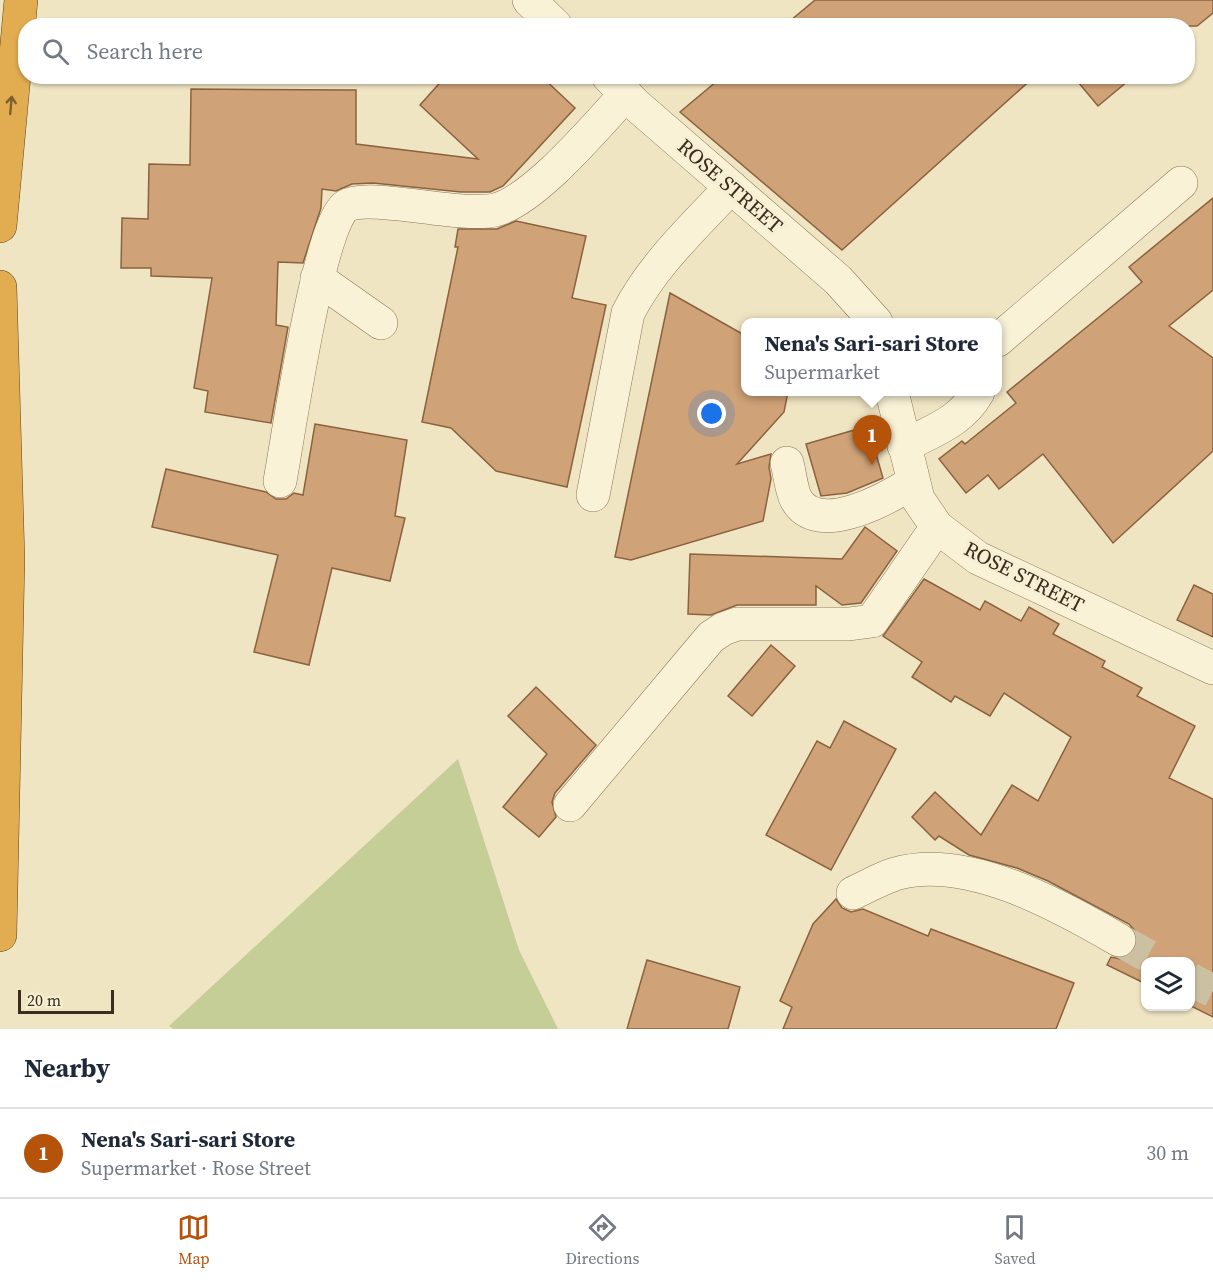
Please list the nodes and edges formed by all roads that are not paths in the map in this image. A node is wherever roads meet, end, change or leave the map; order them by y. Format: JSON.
{"nodes":[{"id":1,"x":21,"y":0,"type":"edge"},
{"id":2,"x":530,"y":0,"type":"edge"},
{"id":3,"x":19,"y":18,"type":"edge"},
{"id":4,"x":548,"y":18,"type":"edge"},
{"id":5,"x":18,"y":32,"type":"edge"},
{"id":6,"x":617,"y":85,"type":"edge"},
{"id":7,"x":1181,"y":183,"type":"dead end"},
{"id":8,"x":731,"y":187,"type":"junction"},
{"id":9,"x":0,"y":226,"type":"edge"},
{"id":10,"x":317,"y":278,"type":"junction"},
{"id":11,"x":0,"y":288,"type":"edge"},
{"id":12,"x":872,"y":318,"type":"edge"},
{"id":13,"x":381,"y":323,"type":"dead end"},
{"id":14,"x":1002,"y":337,"type":"edge"},
{"id":15,"x":893,"y":396,"type":"edge"},
{"id":16,"x":976,"y":396,"type":"edge"},
{"id":17,"x":904,"y":446,"type":"junction"},
{"id":18,"x":787,"y":463,"type":"dead end"},
{"id":19,"x":280,"y":481,"type":"dead end"},
{"id":20,"x":913,"y":482,"type":"junction"},
{"id":21,"x":593,"y":495,"type":"dead end"},
{"id":22,"x":937,"y":527,"type":"junction"},
{"id":23,"x":1213,"y":668,"type":"edge"},
{"id":24,"x":570,"y":805,"type":"dead end"},
{"id":25,"x":853,"y":893,"type":"dead end"},
{"id":26,"x":0,"y":935,"type":"edge"},
{"id":27,"x":1119,"y":940,"type":"tunnel mouth"}],
"edges":[{"from":3,"to":1,"type":"highway","one_way":true},
{"from":2,"to":4,"type":"street"},
{"from":9,"to":5,"type":"highway","one_way":true},
{"from":6,"to":8,"type":"street","name":"ROSE STREET"},
{"from":6,"to":10,"type":"street"},
{"from":7,"to":14,"type":"street"},
{"from":8,"to":12,"type":"street","name":"ROSE STREET"},
{"from":8,"to":21,"type":"street"},
{"from":10,"to":13,"type":"street"},
{"from":10,"to":19,"type":"street"},
{"from":11,"to":26,"type":"highway"},
{"from":15,"to":17,"type":"street","name":"ROSE STREET"},
{"from":16,"to":17,"type":"street"},
{"from":17,"to":20,"type":"street","name":"ROSE STREET"},
{"from":18,"to":20,"type":"street"},
{"from":20,"to":22,"type":"street","name":"ROSE STREET"},
{"from":22,"to":23,"type":"street","name":"ROSE STREET"},
{"from":22,"to":24,"type":"street"},
{"from":25,"to":27,"type":"street"}]}
